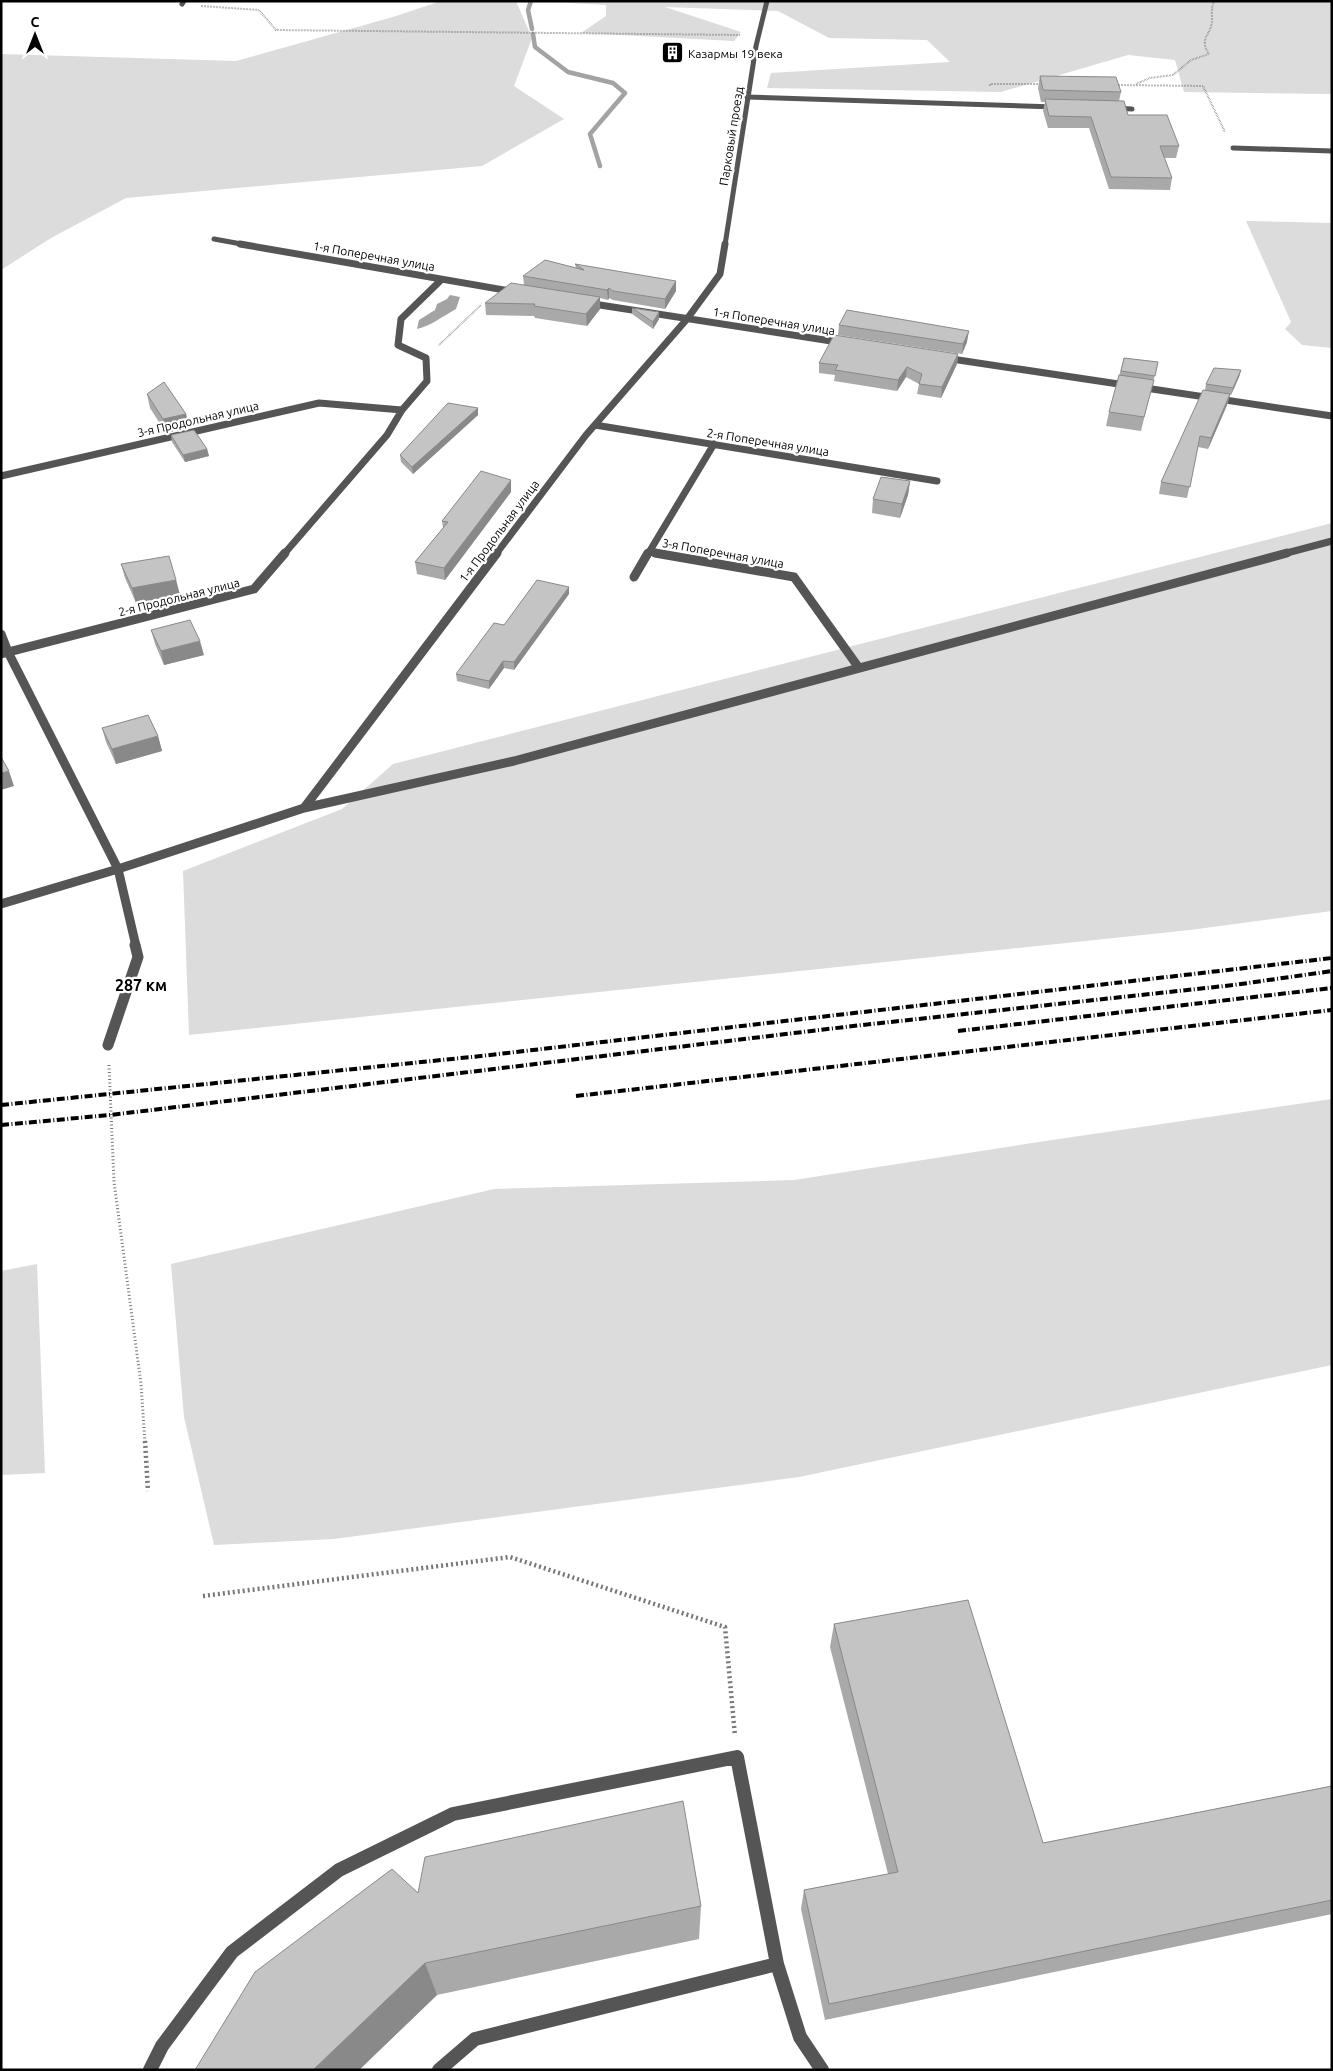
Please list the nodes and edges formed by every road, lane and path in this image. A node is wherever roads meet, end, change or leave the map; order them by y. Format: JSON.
{"nodes":[{"id":1,"x":767,"y":1,"type":"edge"},
{"id":2,"x":1214,"y":1,"type":"edge"},
{"id":3,"x":183,"y":3,"type":"edge"},
{"id":4,"x":758,"y":36,"type":"junction"},
{"id":5,"x":1133,"y":85,"type":"dead end"},
{"id":6,"x":748,"y":97,"type":"junction"},
{"id":7,"x":1062,"y":107,"type":"edge"},
{"id":8,"x":1102,"y":108,"type":"edge"},
{"id":9,"x":1132,"y":109,"type":"dead end"},
{"id":10,"x":1233,"y":148,"type":"dead end"},
{"id":11,"x":1332,"y":151,"type":"edge"},
{"id":12,"x":214,"y":239,"type":"dead end"},
{"id":13,"x":720,"y":274,"type":"joint"},
{"id":14,"x":441,"y":280,"type":"junction"},
{"id":15,"x":498,"y":289,"type":"junction"},
{"id":16,"x":527,"y":293,"type":"edge"},
{"id":17,"x":583,"y":302,"type":"edge"},
{"id":18,"x":687,"y":319,"type":"junction"},
{"id":19,"x":853,"y":344,"type":"edge"},
{"id":20,"x":426,"y":358,"type":"junction"},
{"id":21,"x":941,"y":358,"type":"edge"},
{"id":22,"x":402,"y":410,"type":"junction"},
{"id":23,"x":1332,"y":416,"type":"edge"},
{"id":24,"x":595,"y":425,"type":"junction"},
{"id":25,"x":714,"y":444,"type":"junction"},
{"id":26,"x":1,"y":476,"type":"edge"},
{"id":27,"x":937,"y":481,"type":"dead end"},
{"id":28,"x":1332,"y":541,"type":"edge"},
{"id":29,"x":649,"y":552,"type":"junction"},
{"id":30,"x":634,"y":577,"type":"dead end"},
{"id":31,"x":1,"y":634,"type":"edge"},
{"id":32,"x":5,"y":653,"type":"edge"},
{"id":33,"x":859,"y":668,"type":"junction"},
{"id":34,"x":304,"y":808,"type":"junction"},
{"id":35,"x":118,"y":869,"type":"junction"},
{"id":36,"x":1,"y":904,"type":"edge"},
{"id":37,"x":108,"y":1045,"type":"joint"},
{"id":38,"x":148,"y":1491,"type":"dead end"},
{"id":39,"x":203,"y":1596,"type":"dead end"},
{"id":40,"x":737,"y":1757,"type":"junction"},
{"id":41,"x":777,"y":1964,"type":"junction"},
{"id":42,"x":150,"y":2070,"type":"edge"},
{"id":43,"x":439,"y":2070,"type":"edge"},
{"id":44,"x":822,"y":2070,"type":"edge"}],
"edges":[{"from":1,"to":4,"type":"street","name":"Парковый проезд"},
{"from":2,"to":5,"type":"path"},
{"from":3,"to":4,"type":"path"},
{"from":4,"to":6,"type":"street","name":"Парковый проезд"},
{"from":6,"to":7,"type":"street"},
{"from":6,"to":13,"type":"street","name":"Парковый проезд"},
{"from":8,"to":9,"type":"street"},
{"from":10,"to":11,"type":"street"},
{"from":12,"to":14,"type":"street","name":"1-я Поперечная улица"},
{"from":13,"to":18,"type":"street","name":"1-я Продольная улица"},
{"from":14,"to":15,"type":"street","name":"1-я Поперечная улица"},
{"from":14,"to":20,"type":"street"},
{"from":15,"to":16,"type":"street","name":"1-я Поперечная улица"},
{"from":15,"to":20,"type":"path"},
{"from":17,"to":18,"type":"street","name":"1-я Поперечная улица"},
{"from":18,"to":19,"type":"street","name":"1-я Поперечная улица"},
{"from":18,"to":24,"type":"street","name":"1-я Продольная улица"},
{"from":20,"to":22,"type":"street","name":"2-я Продольная улица"},
{"from":21,"to":23,"type":"street"},
{"from":22,"to":26,"type":"street","name":"3-я Продольная улица"},
{"from":22,"to":32,"type":"street","name":"2-я Продольная улица"},
{"from":24,"to":25,"type":"street","name":"2-я Поперечная улица"},
{"from":24,"to":34,"type":"street","name":"1-я Продольная улица"},
{"from":25,"to":27,"type":"street","name":"2-я Поперечная улица"},
{"from":25,"to":29,"type":"street"},
{"from":28,"to":33,"type":"street"},
{"from":29,"to":30,"type":"street"},
{"from":29,"to":33,"type":"street","name":"3-я Поперечная улица"},
{"from":31,"to":32,"type":"street"},
{"from":32,"to":35,"type":"street"},
{"from":33,"to":34,"type":"street"},
{"from":34,"to":35,"type":"street"},
{"from":35,"to":36,"type":"street"},
{"from":35,"to":37,"type":"street"},
{"from":37,"to":38,"type":"path"},
{"from":39,"to":40,"type":"path"},
{"from":40,"to":41,"type":"street"},
{"from":40,"to":42,"type":"street"},
{"from":41,"to":43,"type":"street"},
{"from":41,"to":44,"type":"street"}]}
